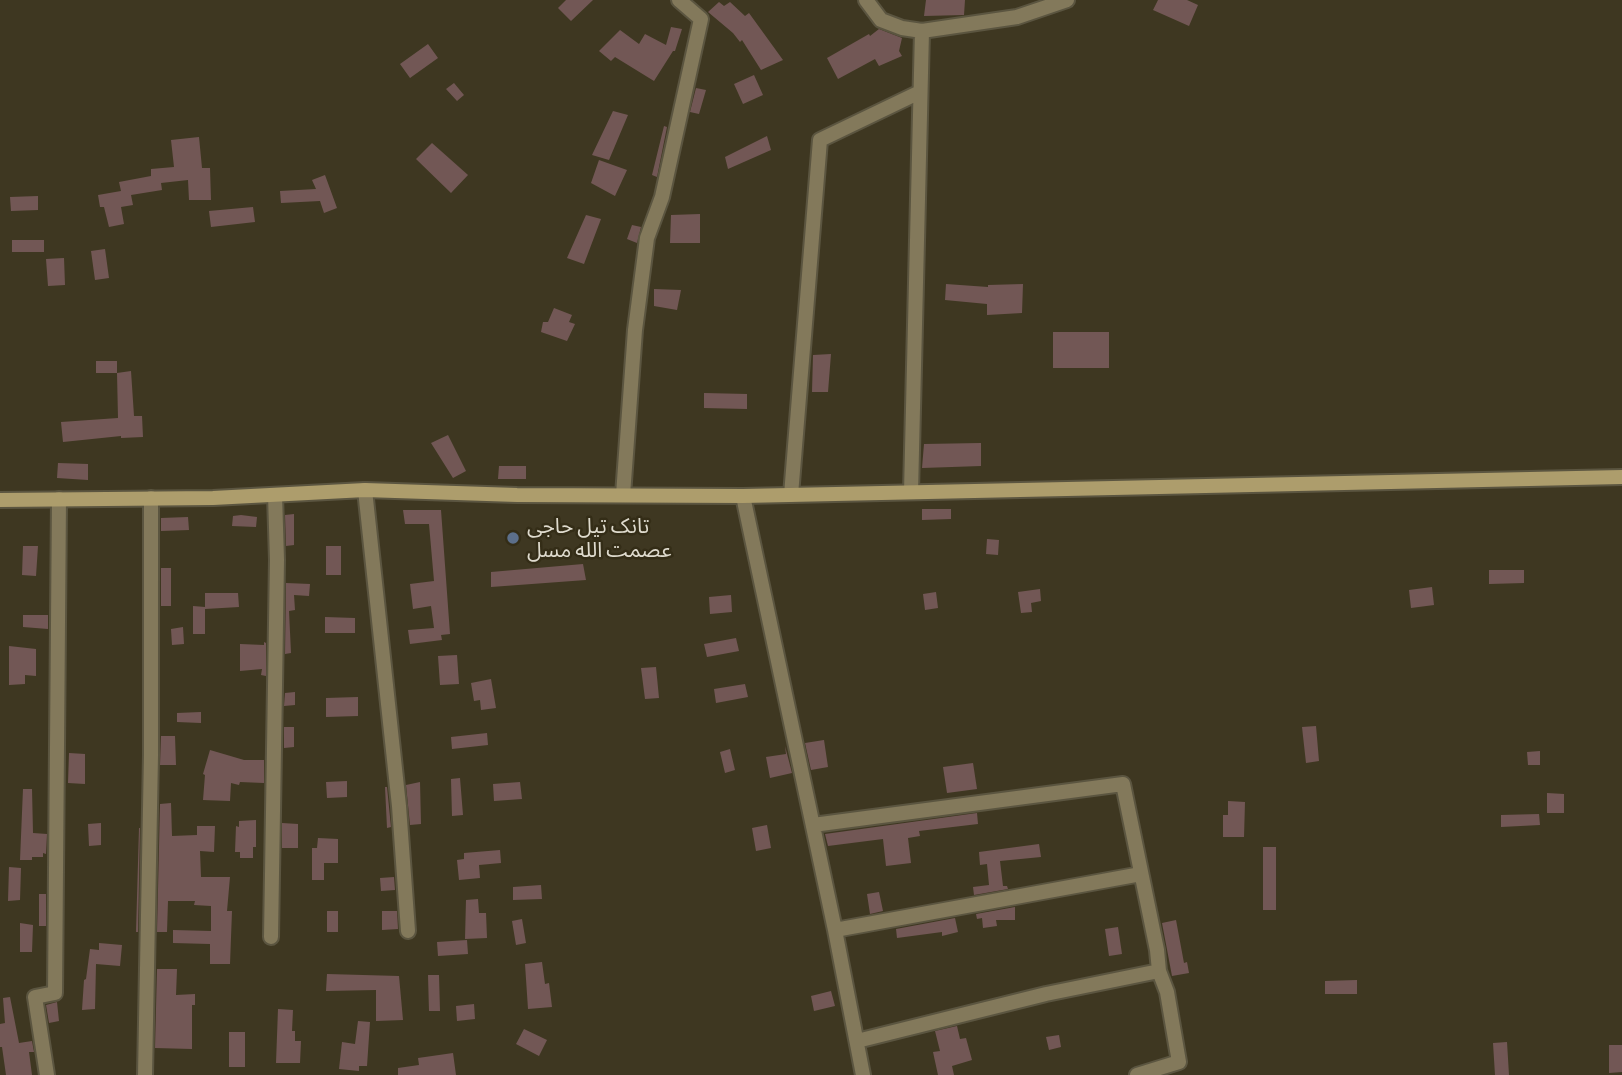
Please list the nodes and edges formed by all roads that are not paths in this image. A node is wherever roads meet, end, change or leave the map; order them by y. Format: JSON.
{"nodes":[{"id":1,"x":679,"y":0,"type":"edge"},
{"id":2,"x":866,"y":0,"type":"edge"},
{"id":3,"x":1067,"y":0,"type":"edge"},
{"id":4,"x":922,"y":31,"type":"junction"},
{"id":5,"x":920,"y":92,"type":"junction"},
{"id":6,"x":1622,"y":477,"type":"edge"},
{"id":7,"x":365,"y":490,"type":"junction"},
{"id":8,"x":911,"y":492,"type":"junction"},
{"id":9,"x":275,"y":495,"type":"junction"},
{"id":10,"x":623,"y":495,"type":"junction"},
{"id":11,"x":792,"y":495,"type":"junction"},
{"id":12,"x":743,"y":496,"type":"junction"},
{"id":13,"x":151,"y":498,"type":"junction"},
{"id":14,"x":59,"y":499,"type":"junction"},
{"id":15,"x":0,"y":500,"type":"edge"},
{"id":16,"x":813,"y":825,"type":"junction"},
{"id":17,"x":1141,"y":874,"type":"junction"},
{"id":18,"x":835,"y":930,"type":"junction"},
{"id":19,"x":408,"y":931,"type":"dead end"},
{"id":20,"x":271,"y":937,"type":"dead end"},
{"id":21,"x":1159,"y":971,"type":"junction"},
{"id":22,"x":857,"y":1041,"type":"junction"},
{"id":23,"x":47,"y":1075,"type":"edge"},
{"id":24,"x":145,"y":1075,"type":"edge"},
{"id":25,"x":863,"y":1075,"type":"edge"},
{"id":26,"x":1137,"y":1075,"type":"edge"}],
"edges":[{"from":1,"to":10,"type":"street"},
{"from":2,"to":4,"type":"street"},
{"from":3,"to":4,"type":"street"},
{"from":4,"to":5,"type":"street"},
{"from":5,"to":8,"type":"street"},
{"from":5,"to":11,"type":"street"},
{"from":6,"to":8,"type":"main road"},
{"from":7,"to":9,"type":"main road"},
{"from":7,"to":10,"type":"main road"},
{"from":7,"to":19,"type":"street"},
{"from":8,"to":11,"type":"main road"},
{"from":9,"to":13,"type":"main road"},
{"from":9,"to":20,"type":"street"},
{"from":10,"to":12,"type":"main road"},
{"from":11,"to":12,"type":"main road"},
{"from":12,"to":16,"type":"street"},
{"from":13,"to":14,"type":"main road"},
{"from":13,"to":24,"type":"street"},
{"from":14,"to":15,"type":"main road"},
{"from":14,"to":23,"type":"street"},
{"from":16,"to":17,"type":"street"},
{"from":16,"to":18,"type":"street"},
{"from":17,"to":18,"type":"street"},
{"from":17,"to":21,"type":"street"},
{"from":18,"to":22,"type":"street"},
{"from":21,"to":22,"type":"street"},
{"from":21,"to":26,"type":"street"},
{"from":22,"to":25,"type":"street"}]}
